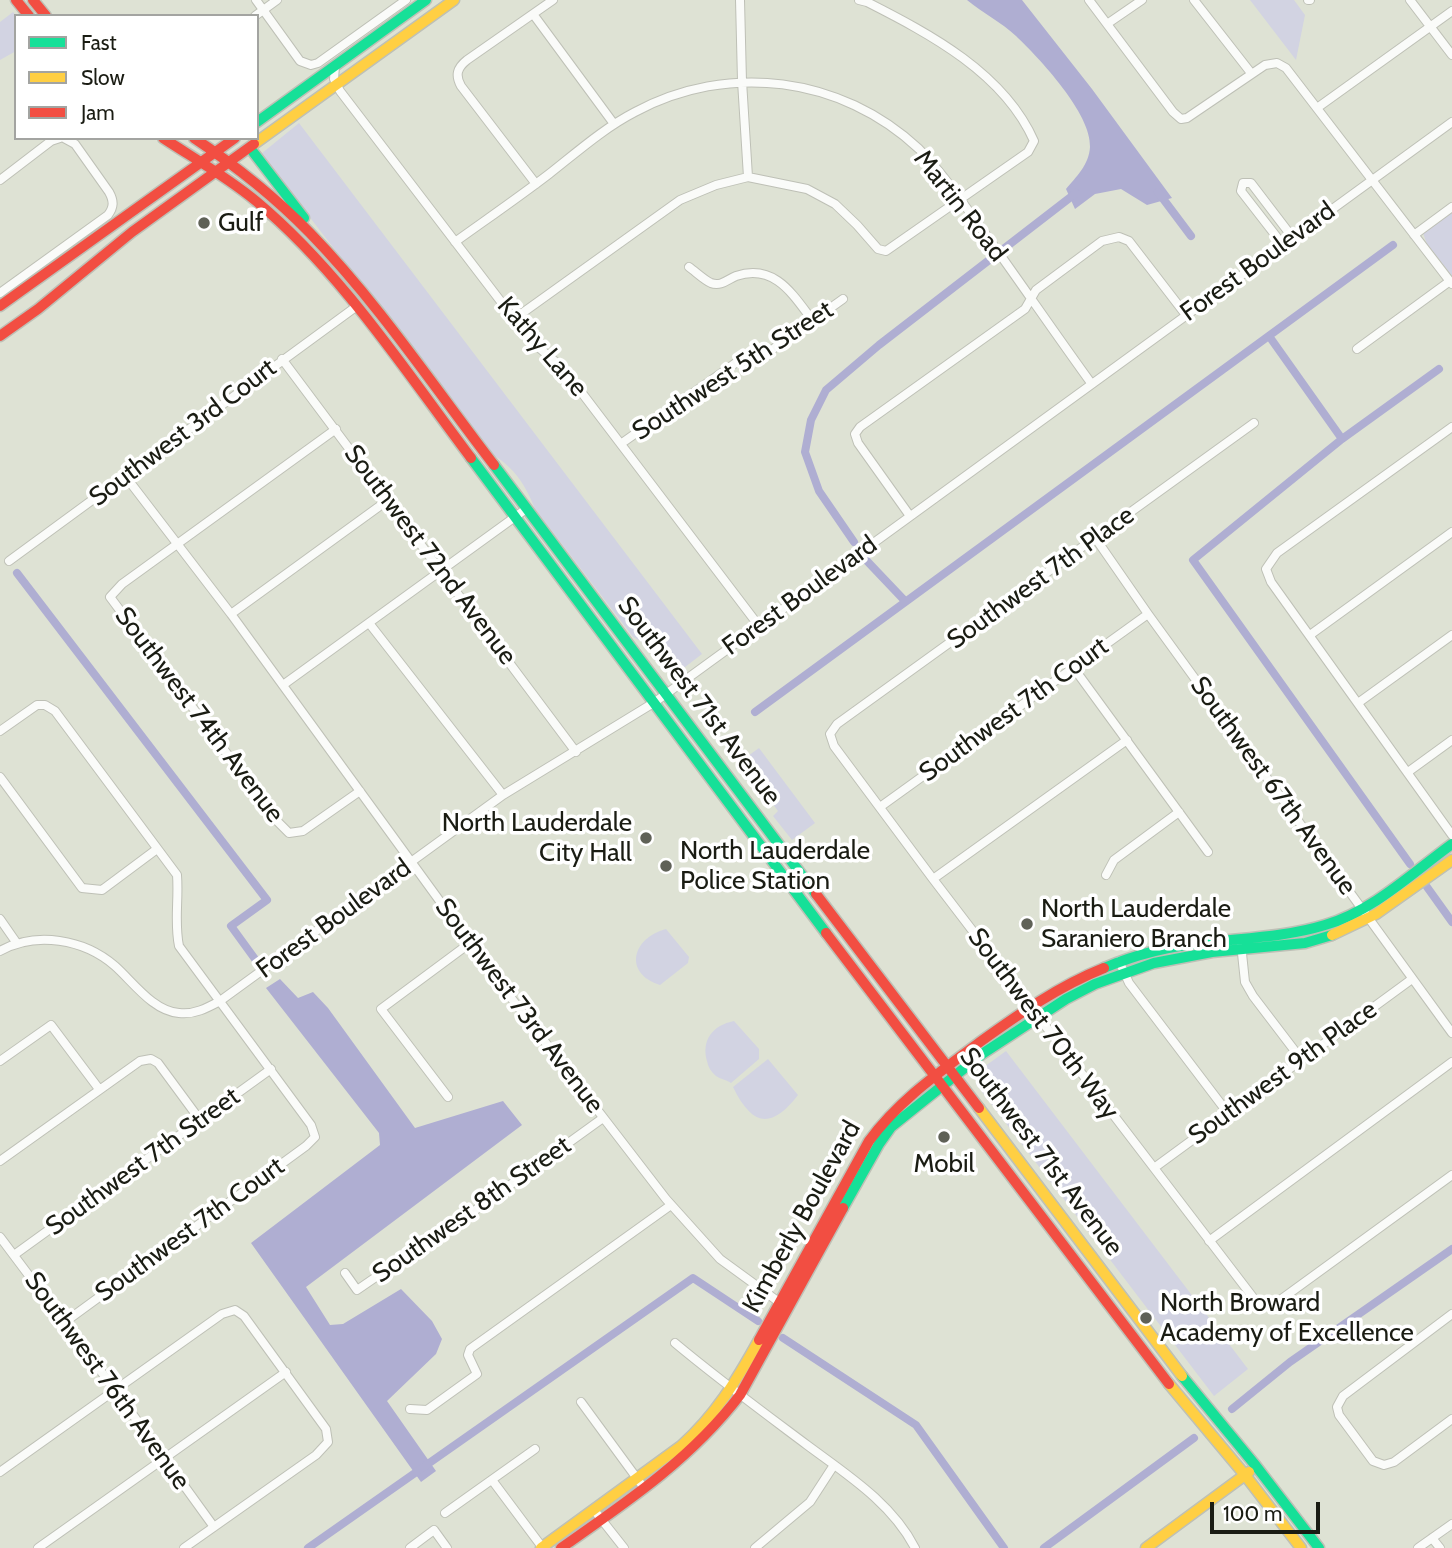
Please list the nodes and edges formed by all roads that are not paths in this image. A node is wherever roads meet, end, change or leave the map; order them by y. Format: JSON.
{"nodes":[{"id":1,"x":16,"y":0,"type":"edge"},
{"id":2,"x":256,"y":0,"type":"edge"},
{"id":3,"x":277,"y":0,"type":"edge"},
{"id":4,"x":406,"y":0,"type":"edge"},
{"id":5,"x":426,"y":0,"type":"edge"},
{"id":6,"x":454,"y":0,"type":"edge"},
{"id":7,"x":553,"y":0,"type":"edge"},
{"id":8,"x":740,"y":0,"type":"edge"},
{"id":9,"x":1089,"y":0,"type":"edge"},
{"id":10,"x":1142,"y":0,"type":"edge"},
{"id":11,"x":1194,"y":0,"type":"edge"},
{"id":12,"x":1410,"y":0,"type":"edge"},
{"id":13,"x":865,"y":1,"type":"edge"},
{"id":14,"x":263,"y":10,"type":"junction"},
{"id":15,"x":1452,"y":11,"type":"edge"},
{"id":16,"x":27,"y":13,"type":"edge"},
{"id":17,"x":258,"y":14,"type":"edge"},
{"id":18,"x":533,"y":14,"type":"junction"},
{"id":19,"x":1107,"y":24,"type":"junction"},
{"id":20,"x":1431,"y":27,"type":"junction"},
{"id":21,"x":1452,"y":55,"type":"edge"},
{"id":22,"x":335,"y":66,"type":"junction"},
{"id":23,"x":1251,"y":74,"type":"junction"},
{"id":24,"x":315,"y":81,"type":"junction"},
{"id":25,"x":742,"y":81,"type":"junction"},
{"id":26,"x":336,"y":86,"type":"junction"},
{"id":27,"x":1317,"y":108,"type":"junction"},
{"id":28,"x":259,"y":121,"type":"edge"},
{"id":29,"x":1452,"y":122,"type":"edge"},
{"id":30,"x":614,"y":124,"type":"junction"},
{"id":31,"x":56,"y":140,"type":"edge"},
{"id":32,"x":66,"y":140,"type":"edge"},
{"id":33,"x":166,"y":140,"type":"edge"},
{"id":34,"x":197,"y":140,"type":"edge"},
{"id":35,"x":232,"y":140,"type":"edge"},
{"id":36,"x":250,"y":148,"type":"junction"},
{"id":37,"x":215,"y":153,"type":"junction"},
{"id":38,"x":201,"y":162,"type":"junction"},
{"id":39,"x":230,"y":163,"type":"junction"},
{"id":40,"x":217,"y":172,"type":"junction"},
{"id":41,"x":748,"y":177,"type":"junction"},
{"id":42,"x":0,"y":180,"type":"edge"},
{"id":43,"x":1373,"y":181,"type":"junction"},
{"id":44,"x":536,"y":184,"type":"junction"},
{"id":45,"x":961,"y":200,"type":"junction"},
{"id":46,"x":1452,"y":207,"type":"edge"},
{"id":47,"x":1414,"y":235,"type":"junction"},
{"id":48,"x":316,"y":237,"type":"junction"},
{"id":49,"x":1293,"y":238,"type":"junction"},
{"id":50,"x":455,"y":242,"type":"junction"},
{"id":51,"x":1283,"y":245,"type":"junction"},
{"id":52,"x":320,"y":263,"type":"junction"},
{"id":53,"x":343,"y":267,"type":"junction"},
{"id":54,"x":689,"y":267,"type":"dead end"},
{"id":55,"x":1451,"y":282,"type":"edge"},
{"id":56,"x":0,"y":293,"type":"edge"},
{"id":57,"x":843,"y":299,"type":"dead end"},
{"id":58,"x":1031,"y":301,"type":"junction"},
{"id":59,"x":0,"y":306,"type":"edge"},
{"id":60,"x":357,"y":306,"type":"junction"},
{"id":61,"x":1186,"y":315,"type":"junction"},
{"id":62,"x":514,"y":319,"type":"junction"},
{"id":63,"x":813,"y":321,"type":"junction"},
{"id":64,"x":0,"y":336,"type":"edge"},
{"id":65,"x":1357,"y":349,"type":"dead end"},
{"id":66,"x":282,"y":359,"type":"junction"},
{"id":67,"x":1091,"y":383,"type":"junction"},
{"id":68,"x":1254,"y":423,"type":"dead end"},
{"id":69,"x":1452,"y":427,"type":"edge"},
{"id":70,"x":336,"y":429,"type":"junction"},
{"id":71,"x":622,"y":443,"type":"junction"},
{"id":72,"x":126,"y":477,"type":"junction"},
{"id":73,"x":388,"y":500,"type":"junction"},
{"id":74,"x":526,"y":509,"type":"junction"},
{"id":75,"x":910,"y":516,"type":"junction"},
{"id":76,"x":514,"y":518,"type":"junction"},
{"id":77,"x":1452,"y":532,"type":"edge"},
{"id":78,"x":1096,"y":538,"type":"junction"},
{"id":79,"x":178,"y":544,"type":"junction"},
{"id":80,"x":9,"y":561,"type":"dead end"},
{"id":81,"x":441,"y":570,"type":"junction"},
{"id":82,"x":231,"y":614,"type":"junction"},
{"id":83,"x":1148,"y":614,"type":"junction"},
{"id":84,"x":369,"y":623,"type":"junction"},
{"id":85,"x":759,"y":626,"type":"junction"},
{"id":86,"x":1310,"y":635,"type":"junction"},
{"id":87,"x":1452,"y":635,"type":"edge"},
{"id":88,"x":1073,"y":667,"type":"junction"},
{"id":89,"x":283,"y":685,"type":"junction"},
{"id":90,"x":667,"y":693,"type":"junction"},
{"id":91,"x":655,"y":702,"type":"junction"},
{"id":92,"x":1358,"y":703,"type":"junction"},
{"id":93,"x":0,"y":731,"type":"edge"},
{"id":94,"x":830,"y":734,"type":"joint"},
{"id":95,"x":1127,"y":740,"type":"junction"},
{"id":96,"x":1452,"y":740,"type":"edge"},
{"id":97,"x":576,"y":752,"type":"junction"},
{"id":98,"x":1408,"y":772,"type":"junction"},
{"id":99,"x":0,"y":778,"type":"edge"},
{"id":100,"x":360,"y":791,"type":"junction"},
{"id":101,"x":503,"y":795,"type":"junction"},
{"id":102,"x":880,"y":807,"type":"junction"},
{"id":103,"x":1179,"y":812,"type":"junction"},
{"id":104,"x":1452,"y":835,"type":"edge"},
{"id":105,"x":1452,"y":844,"type":"edge"},
{"id":106,"x":157,"y":849,"type":"junction"},
{"id":107,"x":1208,"y":852,"type":"dead end"},
{"id":108,"x":1452,"y":860,"type":"edge"},
{"id":109,"x":410,"y":863,"type":"junction"},
{"id":110,"x":1106,"y":875,"type":"dead end"},
{"id":111,"x":933,"y":879,"type":"junction"},
{"id":112,"x":1362,"y":908,"type":"junction"},
{"id":113,"x":1370,"y":918,"type":"junction"},
{"id":114,"x":0,"y":919,"type":"edge"},
{"id":115,"x":16,"y":942,"type":"junction"},
{"id":116,"x":470,"y":943,"type":"junction"},
{"id":117,"x":1241,"y":943,"type":"junction"},
{"id":118,"x":0,"y":951,"type":"edge"},
{"id":119,"x":1119,"y":961,"type":"junction"},
{"id":120,"x":1125,"y":972,"type":"junction"},
{"id":121,"x":1412,"y":979,"type":"junction"},
{"id":122,"x":220,"y":1001,"type":"junction"},
{"id":123,"x":1033,"y":1011,"type":"junction"},
{"id":124,"x":1452,"y":1033,"type":"edge"},
{"id":125,"x":1301,"y":1059,"type":"junction"},
{"id":126,"x":0,"y":1061,"type":"edge"},
{"id":127,"x":1452,"y":1062,"type":"edge"},
{"id":128,"x":271,"y":1069,"type":"junction"},
{"id":129,"x":951,"y":1071,"type":"junction"},
{"id":130,"x":935,"y":1076,"type":"junction"},
{"id":131,"x":943,"y":1085,"type":"junction"},
{"id":132,"x":99,"y":1089,"type":"junction"},
{"id":133,"x":448,"y":1097,"type":"dead end"},
{"id":134,"x":1227,"y":1112,"type":"junction"},
{"id":135,"x":603,"y":1118,"type":"junction"},
{"id":136,"x":200,"y":1120,"type":"junction"},
{"id":137,"x":0,"y":1161,"type":"edge"},
{"id":138,"x":1154,"y":1168,"type":"junction"},
{"id":139,"x":1452,"y":1175,"type":"edge"},
{"id":140,"x":670,"y":1205,"type":"junction"},
{"id":141,"x":0,"y":1237,"type":"edge"},
{"id":142,"x":1209,"y":1241,"type":"junction"},
{"id":143,"x":14,"y":1255,"type":"junction"},
{"id":144,"x":345,"y":1273,"type":"dead end"},
{"id":145,"x":784,"y":1306,"type":"junction"},
{"id":146,"x":1452,"y":1314,"type":"edge"},
{"id":147,"x":65,"y":1322,"type":"junction"},
{"id":148,"x":675,"y":1343,"type":"dead end"},
{"id":149,"x":286,"y":1372,"type":"junction"},
{"id":150,"x":115,"y":1390,"type":"junction"},
{"id":151,"x":736,"y":1391,"type":"junction"},
{"id":152,"x":581,"y":1402,"type":"dead end"},
{"id":153,"x":410,"y":1409,"type":"dead end"},
{"id":154,"x":1452,"y":1419,"type":"edge"},
{"id":155,"x":535,"y":1449,"type":"dead end"},
{"id":156,"x":165,"y":1458,"type":"junction"},
{"id":157,"x":834,"y":1465,"type":"junction"},
{"id":158,"x":1256,"y":1466,"type":"junction"},
{"id":159,"x":0,"y":1472,"type":"edge"},
{"id":160,"x":1245,"y":1475,"type":"junction"},
{"id":161,"x":492,"y":1480,"type":"junction"},
{"id":162,"x":641,"y":1483,"type":"junction"},
{"id":163,"x":444,"y":1513,"type":"dead end"},
{"id":164,"x":597,"y":1515,"type":"junction"},
{"id":165,"x":1452,"y":1524,"type":"edge"},
{"id":166,"x":214,"y":1527,"type":"junction"},
{"id":167,"x":1432,"y":1538,"type":"junction"},
{"id":168,"x":38,"y":1548,"type":"edge"},
{"id":169,"x":184,"y":1548,"type":"edge"},
{"id":170,"x":410,"y":1548,"type":"edge"},
{"id":171,"x":447,"y":1548,"type":"edge"},
{"id":172,"x":542,"y":1548,"type":"edge"},
{"id":173,"x":562,"y":1548,"type":"edge"},
{"id":174,"x":624,"y":1548,"type":"edge"},
{"id":175,"x":755,"y":1548,"type":"edge"},
{"id":176,"x":915,"y":1548,"type":"edge"},
{"id":177,"x":1146,"y":1548,"type":"edge"},
{"id":178,"x":1301,"y":1548,"type":"edge"},
{"id":179,"x":1320,"y":1548,"type":"edge"},
{"id":180,"x":1418,"y":1548,"type":"edge"},
{"id":181,"x":1440,"y":1548,"type":"edge"}],
"edges":[{"from":1,"to":16,"type":"main road"},
{"from":2,"to":14,"type":"street"},
{"from":3,"to":14,"type":"street"},
{"from":4,"to":14,"type":"street"},
{"from":5,"to":22,"type":"main road"},
{"from":6,"to":26,"type":"main road"},
{"from":7,"to":18,"type":"street"},
{"from":8,"to":25,"type":"street"},
{"from":9,"to":19,"type":"street"},
{"from":10,"to":19,"type":"street"},
{"from":11,"to":23,"type":"street"},
{"from":12,"to":20,"type":"street"},
{"from":13,"to":45,"type":"street"},
{"from":14,"to":17,"type":"street"},
{"from":15,"to":20,"type":"street"},
{"from":18,"to":30,"type":"street"},
{"from":18,"to":44,"type":"street"},
{"from":19,"to":23,"type":"street"},
{"from":20,"to":21,"type":"street"},
{"from":20,"to":27,"type":"street"},
{"from":22,"to":24,"type":"main road"},
{"from":22,"to":26,"type":"street"},
{"from":23,"to":27,"type":"street"},
{"from":24,"to":26,"type":"street"},
{"from":24,"to":28,"type":"main road"},
{"from":25,"to":30,"type":"street","name":"Martin Road"},
{"from":25,"to":41,"type":"street"},
{"from":25,"to":45,"type":"street","name":"Martin Road"},
{"from":26,"to":36,"type":"main road"},
{"from":26,"to":50,"type":"street","name":"Kathy Lane"},
{"from":27,"to":43,"type":"street"},
{"from":29,"to":43,"type":"street"},
{"from":30,"to":44,"type":"street","name":"Martin Road"},
{"from":31,"to":42,"type":"street"},
{"from":32,"to":56,"type":"street"},
{"from":33,"to":38,"type":"main road","name":"Southwest 71st Avenue"},
{"from":34,"to":37,"type":"main road","name":"Southwest 71st Avenue"},
{"from":35,"to":37,"type":"main road"},
{"from":36,"to":39,"type":"main road"},
{"from":36,"to":48,"type":"main road"},
{"from":37,"to":38,"type":"main road"},
{"from":37,"to":39,"type":"main road","name":"Southwest 71st Avenue"},
{"from":38,"to":40,"type":"main road","name":"Southwest 71st Avenue"},
{"from":38,"to":59,"type":"main road"},
{"from":39,"to":40,"type":"main road"},
{"from":39,"to":48,"type":"main road","name":"Southwest 71st Avenue"},
{"from":40,"to":52,"type":"main road","name":"Southwest 71st Avenue"},
{"from":40,"to":64,"type":"main road"},
{"from":41,"to":45,"type":"street"},
{"from":41,"to":62,"type":"street"},
{"from":43,"to":47,"type":"street"},
{"from":43,"to":49,"type":"street","name":"Forest Boulevard"},
{"from":44,"to":50,"type":"street","name":"Martin Road"},
{"from":45,"to":58,"type":"street","name":"Martin Road"},
{"from":46,"to":47,"type":"street"},
{"from":47,"to":55,"type":"street"},
{"from":48,"to":53,"type":"main road","name":"Southwest 71st Avenue"},
{"from":49,"to":51,"type":"street","name":"Forest Boulevard"},
{"from":49,"to":51,"type":"street"},
{"from":50,"to":62,"type":"street","name":"Kathy Lane"},
{"from":51,"to":61,"type":"street","name":"Forest Boulevard"},
{"from":52,"to":53,"type":"main road"},
{"from":52,"to":60,"type":"main road","name":"Southwest 71st Avenue"},
{"from":53,"to":74,"type":"main road","name":"Southwest 71st Avenue"},
{"from":54,"to":63,"type":"street"},
{"from":55,"to":65,"type":"street"},
{"from":57,"to":63,"type":"street","name":"Southwest 5th Street"},
{"from":58,"to":61,"type":"street"},
{"from":58,"to":67,"type":"street","name":"Martin Road"},
{"from":58,"to":75,"type":"street"},
{"from":60,"to":66,"type":"street","name":"Southwest 3rd Court"},
{"from":60,"to":76,"type":"main road","name":"Southwest 71st Avenue"},
{"from":61,"to":67,"type":"street","name":"Forest Boulevard"},
{"from":62,"to":71,"type":"street","name":"Kathy Lane"},
{"from":63,"to":71,"type":"street","name":"Southwest 5th Street"},
{"from":66,"to":70,"type":"street","name":"Southwest 72nd Avenue"},
{"from":66,"to":72,"type":"street","name":"Southwest 3rd Court"},
{"from":67,"to":75,"type":"street","name":"Forest Boulevard"},
{"from":68,"to":78,"type":"street","name":"Southwest 7th Place"},
{"from":69,"to":86,"type":"street"},
{"from":70,"to":73,"type":"street","name":"Southwest 72nd Avenue"},
{"from":70,"to":79,"type":"street"},
{"from":71,"to":85,"type":"street","name":"Kathy Lane"},
{"from":72,"to":79,"type":"street","name":"Southwest 73rd Avenue"},
{"from":72,"to":80,"type":"street","name":"Southwest 3rd Court"},
{"from":73,"to":81,"type":"street","name":"Southwest 72nd Avenue"},
{"from":73,"to":82,"type":"street"},
{"from":74,"to":76,"type":"street"},
{"from":74,"to":90,"type":"main road","name":"Southwest 71st Avenue"},
{"from":75,"to":85,"type":"street","name":"Forest Boulevard"},
{"from":76,"to":81,"type":"street"},
{"from":76,"to":91,"type":"main road","name":"Southwest 71st Avenue"},
{"from":77,"to":86,"type":"street"},
{"from":78,"to":83,"type":"street","name":"Southwest 67th Avenue"},
{"from":78,"to":94,"type":"street","name":"Southwest 7th Place"},
{"from":79,"to":82,"type":"street","name":"Southwest 73rd Avenue"},
{"from":79,"to":100,"type":"street","name":"Southwest 74th Avenue"},
{"from":81,"to":84,"type":"street"},
{"from":81,"to":97,"type":"street","name":"Southwest 72nd Avenue"},
{"from":82,"to":89,"type":"street","name":"Southwest 73rd Avenue"},
{"from":83,"to":88,"type":"street","name":"Southwest 7th Court"},
{"from":83,"to":112,"type":"street","name":"Southwest 67th Avenue"},
{"from":84,"to":89,"type":"street"},
{"from":84,"to":101,"type":"street"},
{"from":85,"to":90,"type":"street","name":"Forest Boulevard"},
{"from":86,"to":92,"type":"street"},
{"from":87,"to":92,"type":"street"},
{"from":88,"to":95,"type":"street"},
{"from":88,"to":102,"type":"street","name":"Southwest 7th Court"},
{"from":89,"to":100,"type":"street","name":"Southwest 73rd Avenue"},
{"from":90,"to":91,"type":"street","name":"Forest Boulevard"},
{"from":90,"to":129,"type":"main road","name":"Southwest 71st Avenue"},
{"from":91,"to":97,"type":"street","name":"Forest Boulevard"},
{"from":91,"to":130,"type":"main road","name":"Southwest 71st Avenue"},
{"from":92,"to":98,"type":"street"},
{"from":93,"to":106,"type":"street"},
{"from":94,"to":102,"type":"street","name":"Southwest 70th Way"},
{"from":95,"to":103,"type":"street"},
{"from":95,"to":111,"type":"street"},
{"from":96,"to":98,"type":"street"},
{"from":97,"to":101,"type":"street","name":"Forest Boulevard"},
{"from":98,"to":104,"type":"street"},
{"from":99,"to":106,"type":"street"},
{"from":100,"to":109,"type":"street","name":"Southwest 73rd Avenue"},
{"from":101,"to":109,"type":"street","name":"Forest Boulevard"},
{"from":102,"to":111,"type":"street","name":"Southwest 70th Way"},
{"from":103,"to":107,"type":"street"},
{"from":103,"to":110,"type":"street"},
{"from":105,"to":112,"type":"main road","name":"Kimberly Boulevard"},
{"from":106,"to":122,"type":"street"},
{"from":108,"to":113,"type":"main road","name":"Kimberly Boulevard"},
{"from":109,"to":116,"type":"street","name":"Southwest 73rd Avenue"},
{"from":109,"to":122,"type":"street","name":"Forest Boulevard"},
{"from":111,"to":123,"type":"street","name":"Southwest 70th Way"},
{"from":112,"to":113,"type":"street","name":"Southwest 67th Avenue"},
{"from":112,"to":117,"type":"main road","name":"Kimberly Boulevard"},
{"from":113,"to":117,"type":"main road","name":"Kimberly Boulevard"},
{"from":113,"to":121,"type":"street","name":"Southwest 67th Avenue"},
{"from":114,"to":115,"type":"street"},
{"from":115,"to":118,"type":"street"},
{"from":115,"to":122,"type":"street"},
{"from":116,"to":133,"type":"street"},
{"from":116,"to":135,"type":"street","name":"Southwest 73rd Avenue"},
{"from":117,"to":119,"type":"main road","name":"Kimberly Boulevard"},
{"from":117,"to":120,"type":"main road","name":"Kimberly Boulevard"},
{"from":117,"to":125,"type":"street"},
{"from":119,"to":120,"type":"street"},
{"from":119,"to":123,"type":"main road","name":"Kimberly Boulevard"},
{"from":120,"to":123,"type":"main road","name":"Kimberly Boulevard"},
{"from":120,"to":134,"type":"street"},
{"from":121,"to":124,"type":"street","name":"Southwest 67th Avenue"},
{"from":121,"to":125,"type":"street","name":"Southwest 9th Place"},
{"from":122,"to":128,"type":"street"},
{"from":123,"to":129,"type":"main road","name":"Kimberly Boulevard"},
{"from":123,"to":138,"type":"street","name":"Southwest 70th Way"},
{"from":125,"to":134,"type":"street","name":"Southwest 9th Place"},
{"from":126,"to":132,"type":"street"},
{"from":127,"to":142,"type":"street"},
{"from":128,"to":136,"type":"street","name":"Southwest 7th Street"},
{"from":128,"to":147,"type":"street","name":"Southwest 7th Court"},
{"from":129,"to":130,"type":"main road","name":"Kimberly Boulevard"},
{"from":129,"to":131,"type":"main road","name":"Kimberly Boulevard"},
{"from":129,"to":158,"type":"main road","name":"Southwest 71st Avenue"},
{"from":130,"to":131,"type":"main road","name":"Southwest 71st Avenue"},
{"from":130,"to":145,"type":"main road","name":"Kimberly Boulevard"},
{"from":131,"to":145,"type":"main road","name":"Kimberly Boulevard"},
{"from":131,"to":160,"type":"main road","name":"Southwest 71st Avenue"},
{"from":132,"to":136,"type":"street"},
{"from":132,"to":137,"type":"street"},
{"from":134,"to":138,"type":"street","name":"Southwest 9th Place"},
{"from":135,"to":140,"type":"street","name":"Southwest 73rd Avenue"},
{"from":135,"to":144,"type":"street","name":"Southwest 8th Street"},
{"from":136,"to":143,"type":"street","name":"Southwest 7th Street"},
{"from":138,"to":142,"type":"street","name":"Southwest 70th Way"},
{"from":139,"to":142,"type":"street","name":"Southwest 70th Way"},
{"from":140,"to":145,"type":"street","name":"Southwest 73rd Avenue"},
{"from":140,"to":153,"type":"street"},
{"from":141,"to":143,"type":"street","name":"Southwest 76th Avenue"},
{"from":143,"to":147,"type":"street","name":"Southwest 76th Avenue"},
{"from":145,"to":151,"type":"main road","name":"Kimberly Boulevard"},
{"from":146,"to":154,"type":"street"},
{"from":147,"to":150,"type":"street","name":"Southwest 76th Avenue"},
{"from":148,"to":151,"type":"street"},
{"from":149,"to":150,"type":"street"},
{"from":149,"to":156,"type":"street"},
{"from":149,"to":166,"type":"street"},
{"from":150,"to":156,"type":"street","name":"Southwest 76th Avenue"},
{"from":150,"to":159,"type":"street"},
{"from":151,"to":157,"type":"street"},
{"from":151,"to":162,"type":"main road","name":"Kimberly Boulevard"},
{"from":152,"to":162,"type":"street"},
{"from":155,"to":161,"type":"street"},
{"from":156,"to":166,"type":"street","name":"Southwest 76th Avenue"},
{"from":156,"to":168,"type":"street"},
{"from":157,"to":175,"type":"street"},
{"from":157,"to":176,"type":"street"},
{"from":158,"to":160,"type":"main road"},
{"from":158,"to":179,"type":"main road","name":"Southwest 71st Avenue"},
{"from":160,"to":177,"type":"main road"},
{"from":160,"to":178,"type":"main road","name":"Southwest 71st Avenue"},
{"from":161,"to":163,"type":"street"},
{"from":161,"to":172,"type":"street"},
{"from":162,"to":164,"type":"main road","name":"Kimberly Boulevard"},
{"from":164,"to":172,"type":"main road","name":"Kimberly Boulevard"},
{"from":164,"to":173,"type":"main road","name":"Kimberly Boulevard"},
{"from":164,"to":174,"type":"street"},
{"from":165,"to":167,"type":"street"},
{"from":166,"to":169,"type":"street"},
{"from":167,"to":180,"type":"street"},
{"from":167,"to":181,"type":"street"},
{"from":170,"to":171,"type":"street"}]}
